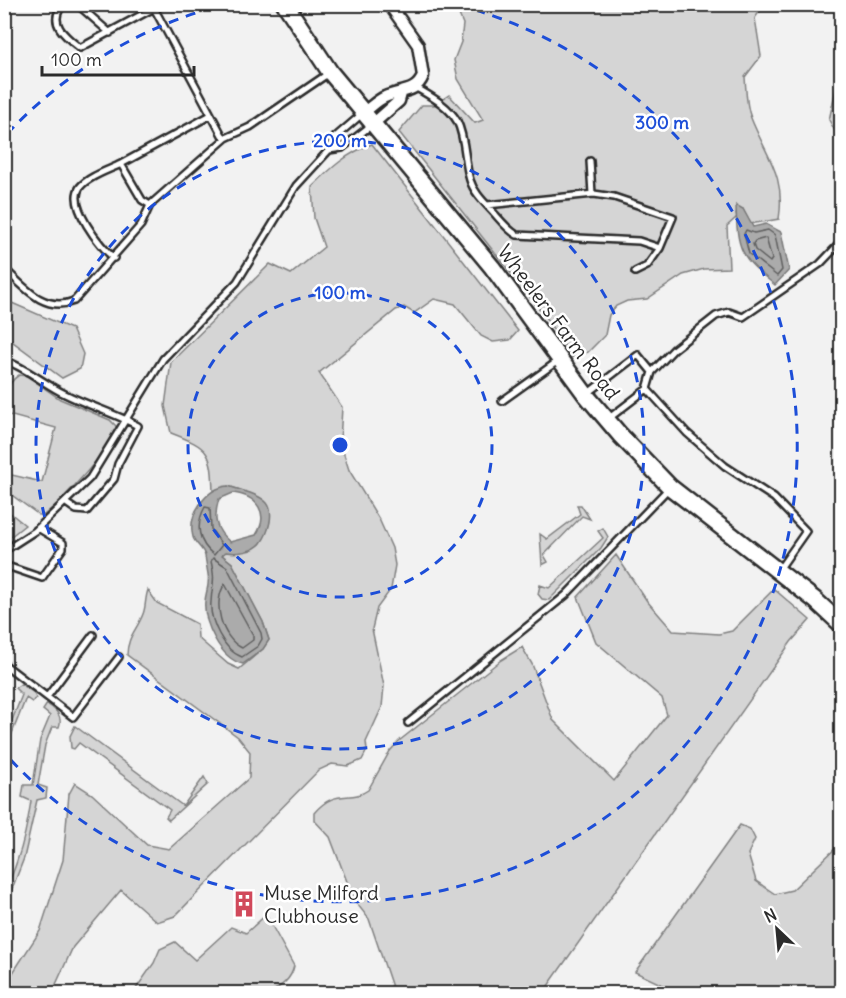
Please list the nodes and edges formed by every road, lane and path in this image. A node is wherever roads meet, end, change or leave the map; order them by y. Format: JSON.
{"nodes":[{"id":1,"x":64,"y":4,"type":"edge"},
{"id":2,"x":77,"y":4,"type":"edge"},
{"id":3,"x":285,"y":4,"type":"edge"},
{"id":4,"x":389,"y":4,"type":"edge"},
{"id":5,"x":152,"y":6,"type":"edge"},
{"id":6,"x":110,"y":33,"type":"junction"},
{"id":7,"x":330,"y":72,"type":"junction"},
{"id":8,"x":415,"y":87,"type":"junction"},
{"id":9,"x":211,"y":114,"type":"junction"},
{"id":10,"x":369,"y":118,"type":"junction"},
{"id":11,"x":226,"y":138,"type":"junction"},
{"id":12,"x":329,"y":150,"type":"junction"},
{"id":13,"x":590,"y":161,"type":"dead end"},
{"id":14,"x":121,"y":164,"type":"junction"},
{"id":15,"x":592,"y":194,"type":"junction"},
{"id":16,"x":150,"y":205,"type":"junction"},
{"id":17,"x":487,"y":205,"type":"junction"},
{"id":18,"x":842,"y":241,"type":"edge"},
{"id":19,"x":660,"y":248,"type":"junction"},
{"id":20,"x":114,"y":258,"type":"junction"},
{"id":21,"x":5,"y":269,"type":"edge"},
{"id":22,"x":635,"y":272,"type":"dead end"},
{"id":23,"x":4,"y":360,"type":"edge"},
{"id":24,"x":560,"y":360,"type":"junction"},
{"id":25,"x":652,"y":372,"type":"junction"},
{"id":26,"x":647,"y":389,"type":"junction"},
{"id":27,"x":586,"y":395,"type":"junction"},
{"id":28,"x":502,"y":401,"type":"dead end"},
{"id":29,"x":127,"y":420,"type":"junction"},
{"id":30,"x":607,"y":420,"type":"junction"},
{"id":31,"x":670,"y":487,"type":"junction"},
{"id":32,"x":66,"y":503,"type":"junction"},
{"id":33,"x":38,"y":528,"type":"junction"},
{"id":34,"x":4,"y":551,"type":"edge"},
{"id":35,"x":4,"y":565,"type":"edge"},
{"id":36,"x":778,"y":571,"type":"junction"},
{"id":37,"x":842,"y":625,"type":"edge"},
{"id":38,"x":93,"y":636,"type":"dead end"},
{"id":39,"x":119,"y":657,"type":"dead end"},
{"id":40,"x":4,"y":664,"type":"edge"},
{"id":41,"x":47,"y":697,"type":"junction"},
{"id":42,"x":408,"y":723,"type":"dead end"}],
"edges":[{"from":1,"to":6,"type":"lane"},
{"from":2,"to":6,"type":"lane"},
{"from":3,"to":7,"type":"main road","name":"Wheelers Farm Road"},
{"from":4,"to":8,"type":"street"},
{"from":5,"to":6,"type":"lane"},
{"from":5,"to":9,"type":"lane"},
{"from":7,"to":10,"type":"main road","name":"Wheelers Farm Road"},
{"from":7,"to":11,"type":"lane"},
{"from":8,"to":10,"type":"street"},
{"from":8,"to":17,"type":"lane"},
{"from":9,"to":11,"type":"lane"},
{"from":9,"to":14,"type":"lane"},
{"from":10,"to":12,"type":"lane"},
{"from":10,"to":12,"type":"lane"},
{"from":10,"to":24,"type":"main road","name":"Wheelers Farm Road"},
{"from":11,"to":16,"type":"lane"},
{"from":12,"to":29,"type":"lane"},
{"from":13,"to":15,"type":"lane"},
{"from":14,"to":16,"type":"lane"},
{"from":14,"to":20,"type":"lane"},
{"from":15,"to":17,"type":"lane"},
{"from":15,"to":19,"type":"lane"},
{"from":16,"to":20,"type":"lane"},
{"from":17,"to":19,"type":"lane"},
{"from":18,"to":25,"type":"lane"},
{"from":19,"to":22,"type":"lane"},
{"from":20,"to":21,"type":"lane"},
{"from":23,"to":29,"type":"lane"},
{"from":24,"to":27,"type":"main road","name":"Wheelers Farm Road"},
{"from":24,"to":28,"type":"lane"},
{"from":25,"to":26,"type":"lane"},
{"from":25,"to":27,"type":"lane"},
{"from":26,"to":30,"type":"lane"},
{"from":26,"to":36,"type":"lane"},
{"from":27,"to":30,"type":"main road","name":"Wheelers Farm Road"},
{"from":29,"to":32,"type":"lane"},
{"from":29,"to":32,"type":"lane"},
{"from":30,"to":31,"type":"main road","name":"Wheelers Farm Road"},
{"from":31,"to":36,"type":"main road","name":"Wheelers Farm Road"},
{"from":31,"to":42,"type":"lane"},
{"from":32,"to":33,"type":"lane"},
{"from":33,"to":34,"type":"lane"},
{"from":33,"to":35,"type":"lane"},
{"from":36,"to":37,"type":"main road","name":"Wheelers Farm Road"},
{"from":38,"to":41,"type":"lane"},
{"from":39,"to":41,"type":"lane"},
{"from":40,"to":41,"type":"lane"}]}
